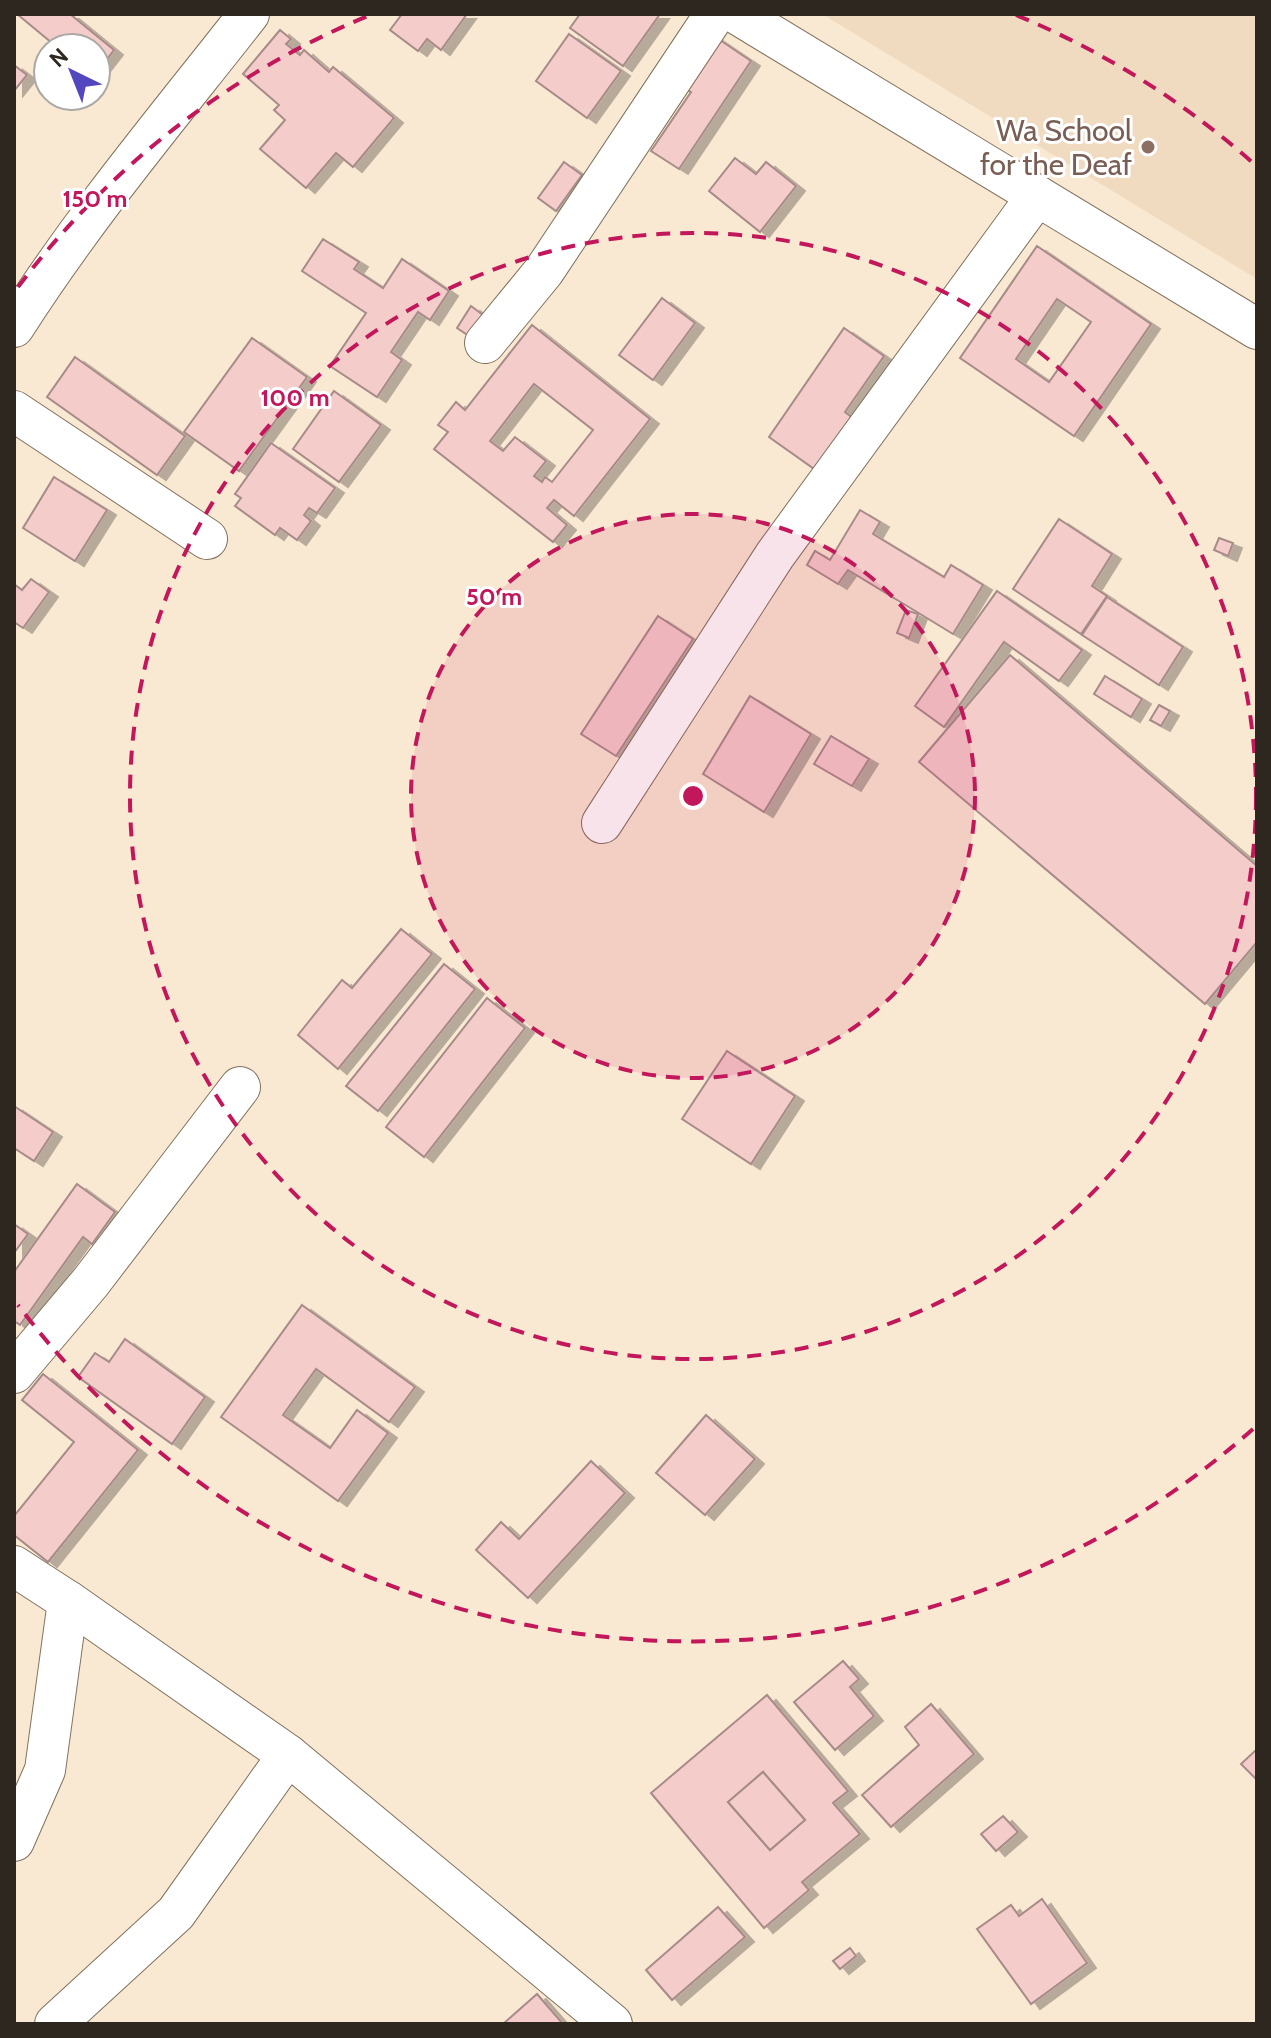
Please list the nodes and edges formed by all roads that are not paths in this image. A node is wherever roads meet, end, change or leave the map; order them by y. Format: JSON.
{"nodes":[{"id":1,"x":249,"y":14,"type":"edge"},
{"id":2,"x":715,"y":14,"type":"edge"},
{"id":3,"x":737,"y":14,"type":"edge"},
{"id":4,"x":1037,"y":196,"type":"junction"},
{"id":5,"x":25,"y":284,"type":"edge"},
{"id":6,"x":14,"y":327,"type":"edge"},
{"id":7,"x":1257,"y":329,"type":"edge"},
{"id":8,"x":485,"y":343,"type":"dead end"},
{"id":9,"x":14,"y":411,"type":"edge"},
{"id":10,"x":207,"y":539,"type":"dead end"},
{"id":11,"x":602,"y":823,"type":"dead end"},
{"id":12,"x":240,"y":1087,"type":"dead end"},
{"id":13,"x":14,"y":1373,"type":"edge"},
{"id":14,"x":14,"y":1566,"type":"edge"},
{"id":15,"x":68,"y":1601,"type":"junction"},
{"id":16,"x":288,"y":1755,"type":"junction"},
{"id":17,"x":14,"y":1841,"type":"edge"},
{"id":18,"x":55,"y":2024,"type":"edge"},
{"id":19,"x":612,"y":2024,"type":"edge"}],
"edges":[{"from":1,"to":5,"type":"street"},
{"from":2,"to":8,"type":"street"},
{"from":3,"to":4,"type":"street"},
{"from":4,"to":7,"type":"street"},
{"from":4,"to":11,"type":"street"},
{"from":5,"to":6,"type":"street"},
{"from":9,"to":10,"type":"street"},
{"from":12,"to":13,"type":"street"},
{"from":14,"to":15,"type":"street"},
{"from":15,"to":16,"type":"street"},
{"from":15,"to":17,"type":"street"},
{"from":16,"to":18,"type":"street"},
{"from":16,"to":19,"type":"street"}]}
